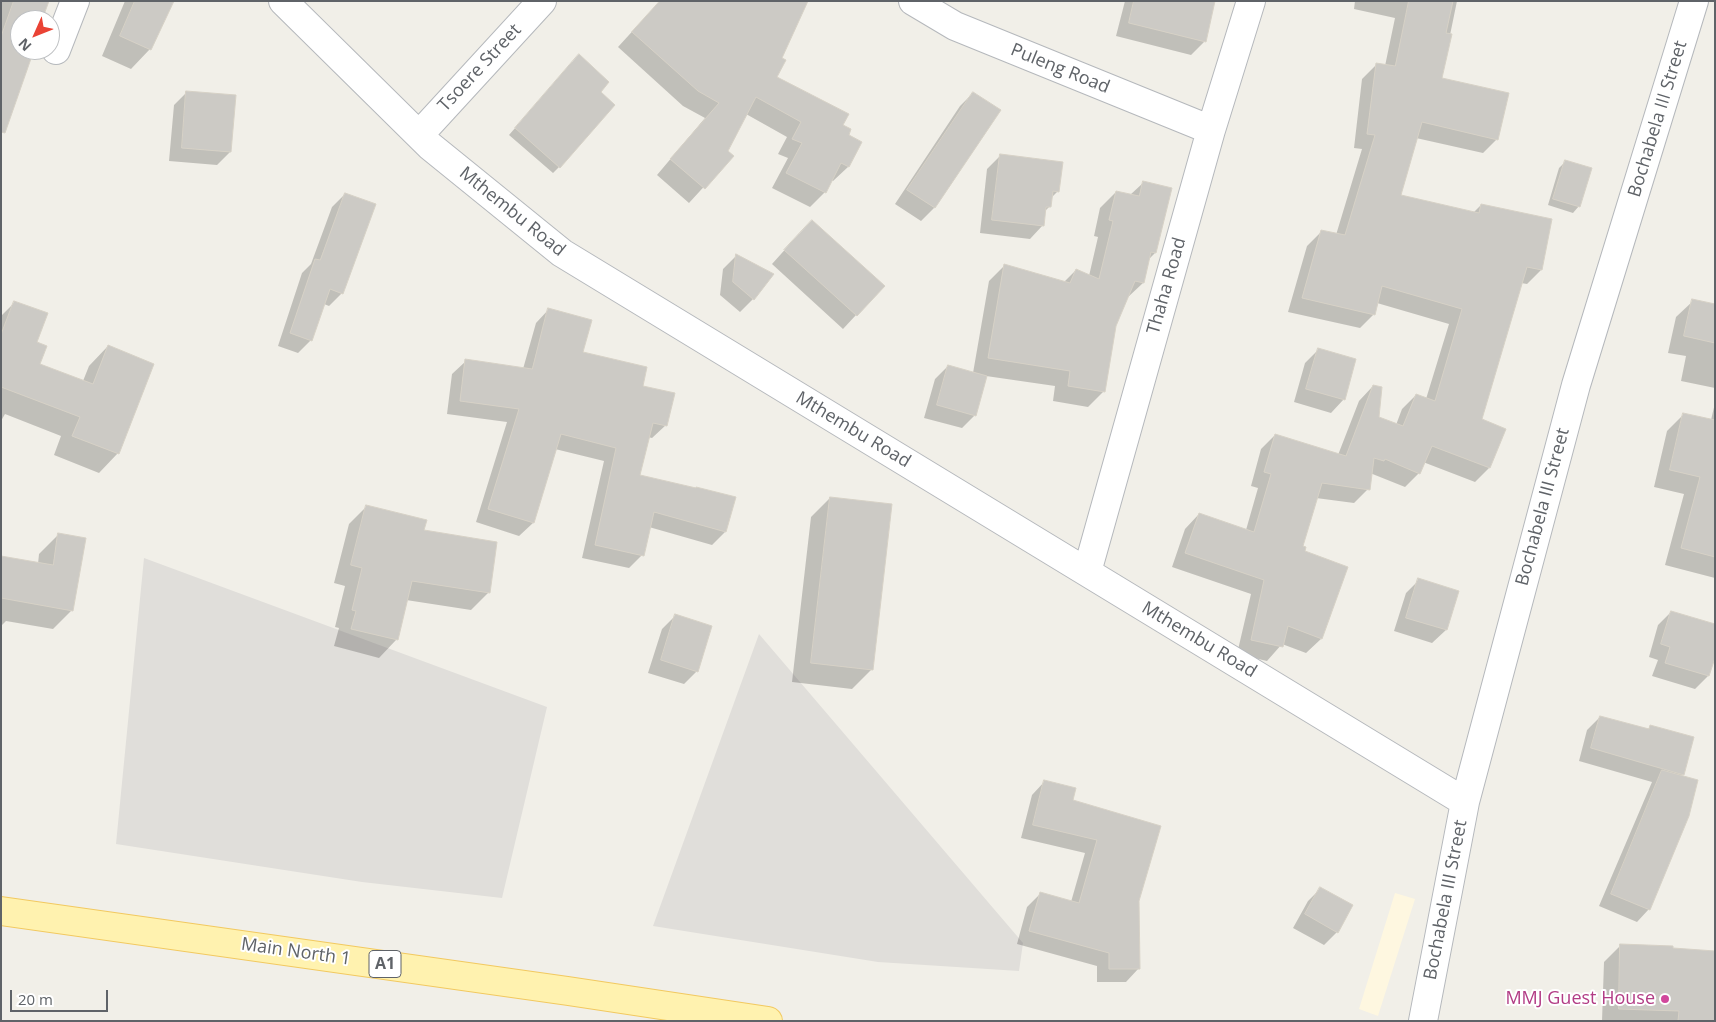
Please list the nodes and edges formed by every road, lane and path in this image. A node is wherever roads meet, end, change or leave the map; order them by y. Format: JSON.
{"nodes":[{"id":1,"x":75,"y":1,"type":"edge"},
{"id":2,"x":282,"y":1,"type":"edge"},
{"id":3,"x":542,"y":1,"type":"edge"},
{"id":4,"x":913,"y":1,"type":"edge"},
{"id":5,"x":1251,"y":1,"type":"edge"},
{"id":6,"x":1694,"y":1,"type":"edge"},
{"id":7,"x":60,"y":40,"type":"edge"},
{"id":8,"x":1211,"y":130,"type":"junction"},
{"id":9,"x":419,"y":135,"type":"junction"},
{"id":10,"x":1087,"y":572,"type":"junction"},
{"id":11,"x":1465,"y":802,"type":"junction"},
{"id":12,"x":1,"y":911,"type":"edge"},
{"id":13,"x":768,"y":1021,"type":"edge"},
{"id":14,"x":1423,"y":1021,"type":"edge"}],
"edges":[{"from":1,"to":7,"type":"street"},
{"from":2,"to":9,"type":"street","name":"Mthembu Road"},
{"from":3,"to":9,"type":"street","name":"Tsoere Street"},
{"from":4,"to":8,"type":"street","name":"Puleng Road"},
{"from":5,"to":8,"type":"street","name":"Thaha Road"},
{"from":6,"to":11,"type":"street","name":"Bochabela III Street"},
{"from":8,"to":10,"type":"street","name":"Thaha Road"},
{"from":9,"to":10,"type":"street","name":"Mthembu Road"},
{"from":10,"to":11,"type":"street","name":"Mthembu Road"},
{"from":11,"to":14,"type":"street","name":"Bochabela III Street"},
{"from":12,"to":13,"type":"main road","name":"Main North 1","number":"A1"}]}
